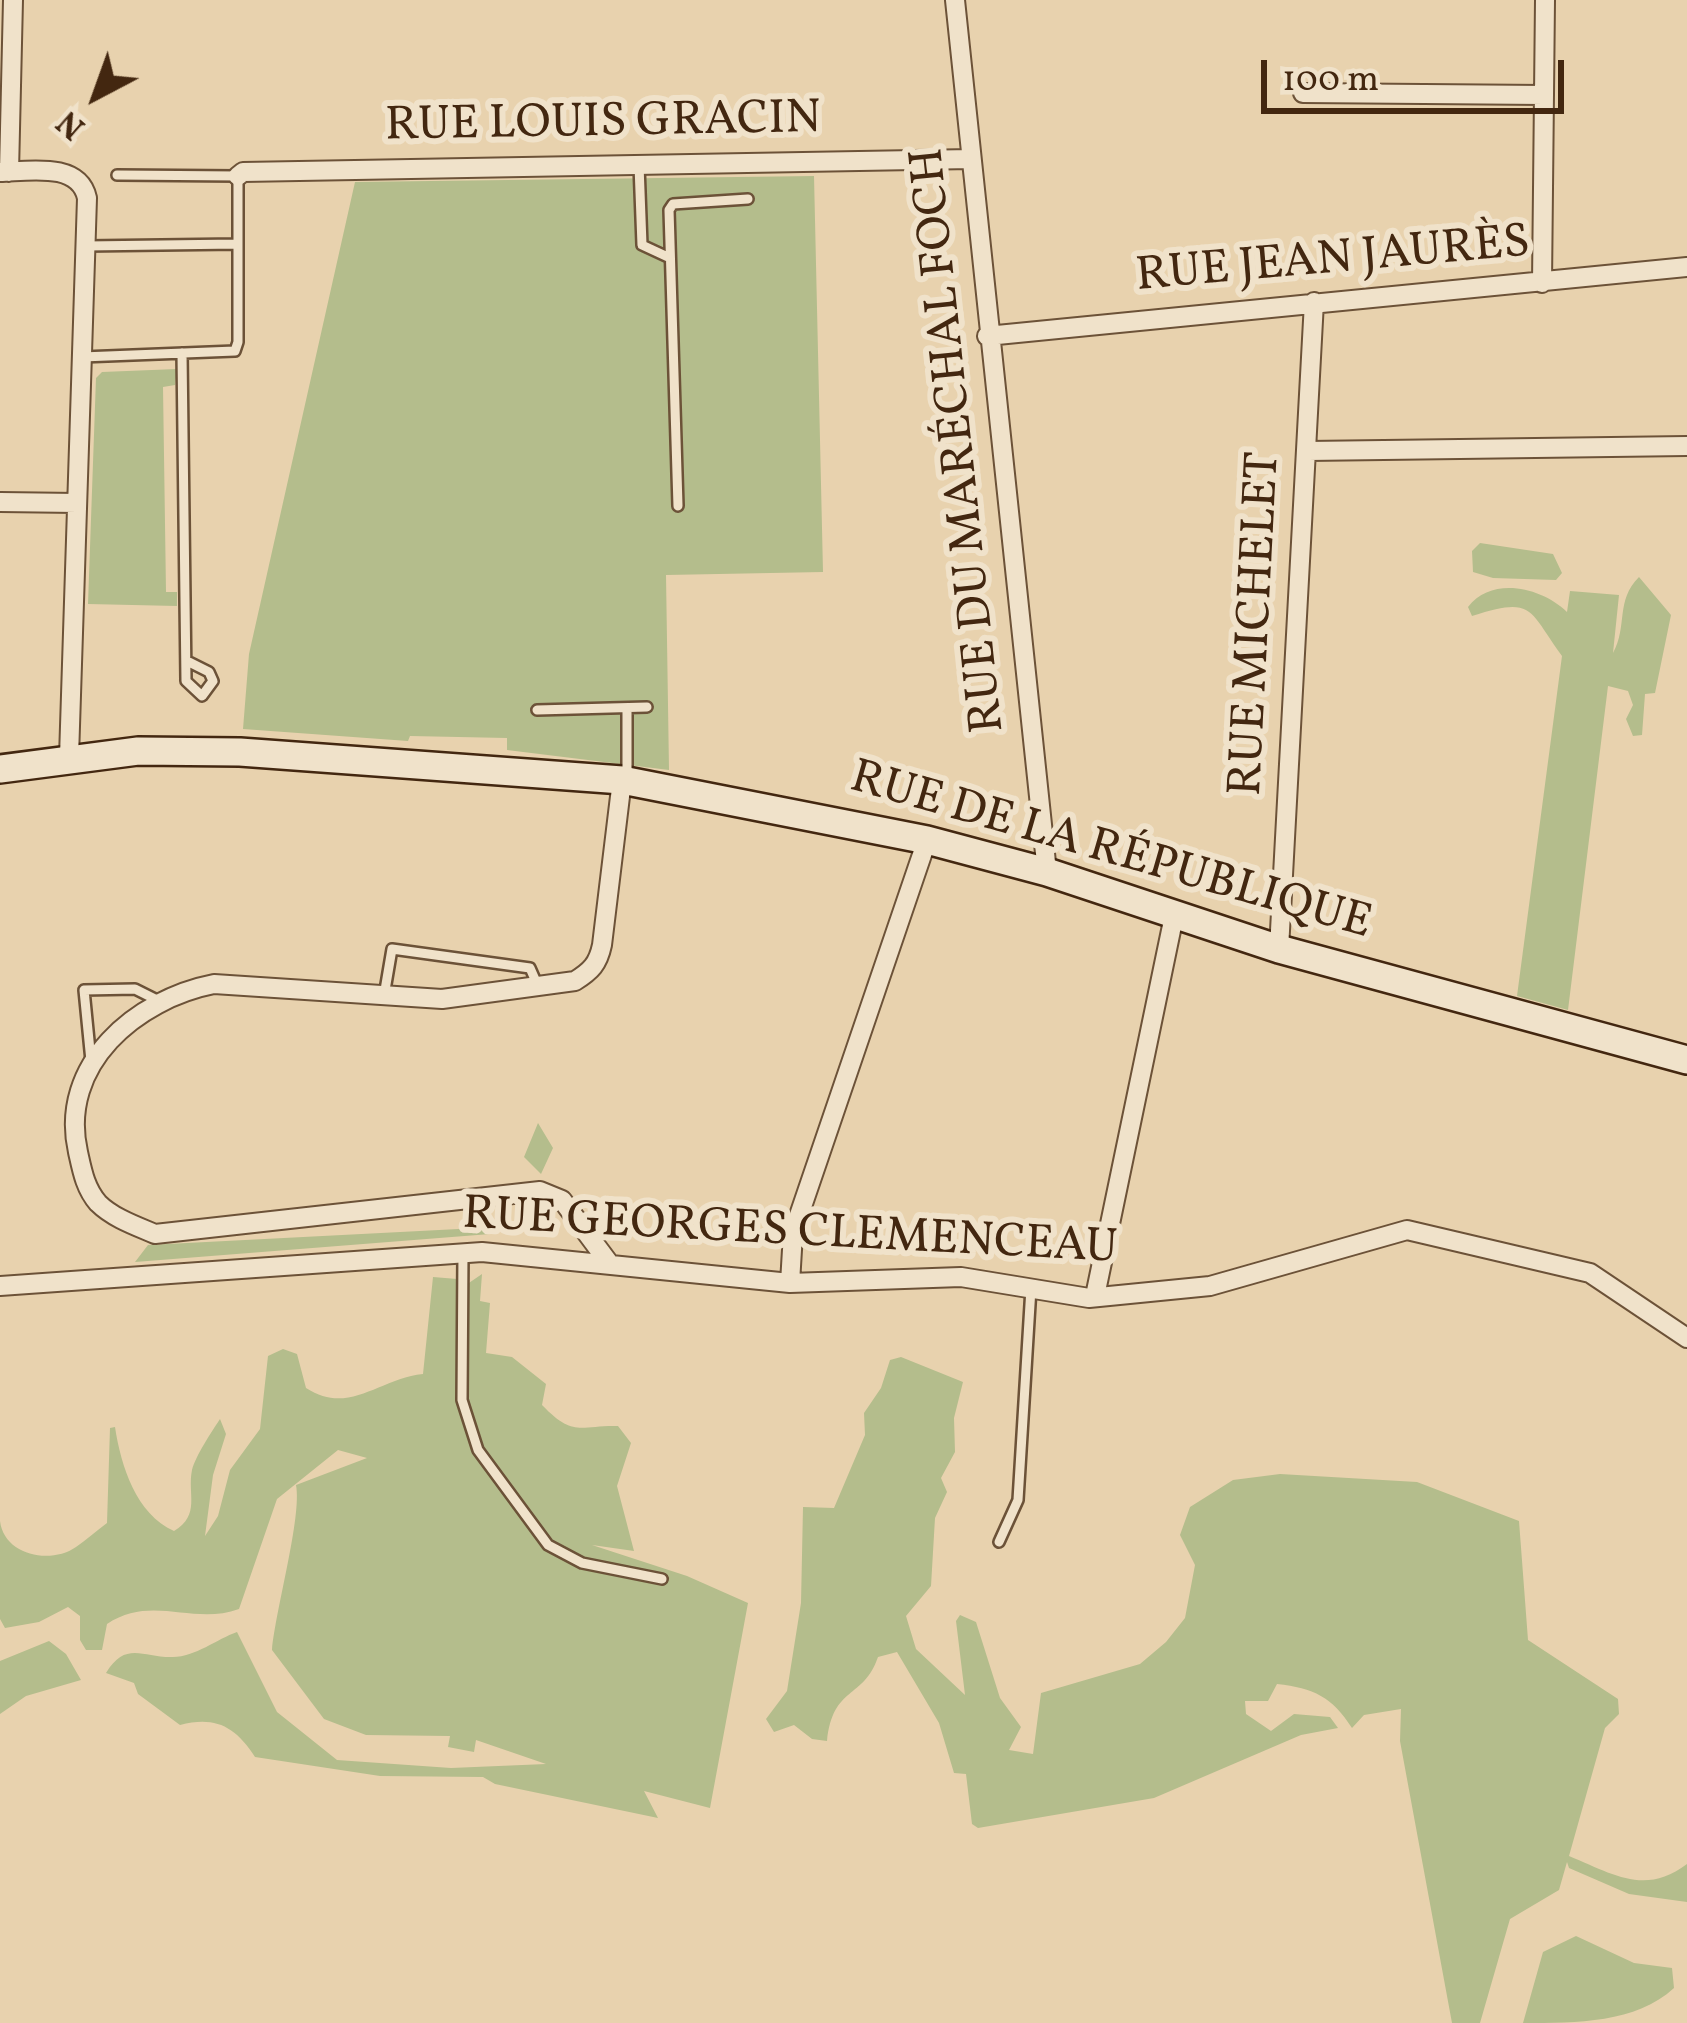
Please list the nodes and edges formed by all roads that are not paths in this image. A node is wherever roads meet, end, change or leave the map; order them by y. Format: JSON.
{"nodes":[{"id":1,"x":13,"y":0,"type":"edge"},
{"id":2,"x":956,"y":0,"type":"edge"},
{"id":3,"x":1545,"y":0,"type":"edge"},
{"id":4,"x":1303,"y":93,"type":"dead end"},
{"id":5,"x":1544,"y":95,"type":"junction"},
{"id":6,"x":971,"y":159,"type":"junction"},
{"id":7,"x":639,"y":165,"type":"junction"},
{"id":8,"x":5,"y":172,"type":"edge"},
{"id":9,"x":117,"y":175,"type":"dead end"},
{"id":10,"x":238,"y":176,"type":"junction"},
{"id":11,"x":748,"y":200,"type":"dead end"},
{"id":12,"x":237,"y":244,"type":"junction"},
{"id":13,"x":86,"y":246,"type":"junction"},
{"id":14,"x":670,"y":259,"type":"junction"},
{"id":15,"x":1687,"y":267,"type":"edge"},
{"id":16,"x":1542,"y":283,"type":"junction"},
{"id":17,"x":1314,"y":302,"type":"junction"},
{"id":18,"x":987,"y":336,"type":"junction"},
{"id":19,"x":182,"y":353,"type":"junction"},
{"id":20,"x":82,"y":357,"type":"junction"},
{"id":21,"x":1687,"y":446,"type":"edge"},
{"id":22,"x":1308,"y":451,"type":"junction"},
{"id":23,"x":0,"y":502,"type":"edge"},
{"id":24,"x":77,"y":503,"type":"junction"},
{"id":25,"x":678,"y":506,"type":"dead end"},
{"id":26,"x":189,"y":662,"type":"dead end"},
{"id":27,"x":647,"y":706,"type":"dead end"},
{"id":28,"x":627,"y":708,"type":"junction"},
{"id":29,"x":537,"y":710,"type":"dead end"},
{"id":30,"x":69,"y":757,"type":"junction"},
{"id":31,"x":0,"y":769,"type":"edge"},
{"id":32,"x":625,"y":781,"type":"junction"},
{"id":33,"x":927,"y":840,"type":"junction"},
{"id":34,"x":1047,"y":872,"type":"junction"},
{"id":35,"x":1174,"y":916,"type":"junction"},
{"id":36,"x":1279,"y":949,"type":"junction"},
{"id":37,"x":537,"y":984,"type":"junction"},
{"id":38,"x":383,"y":998,"type":"junction"},
{"id":39,"x":159,"y":1001,"type":"junction"},
{"id":40,"x":1687,"y":1060,"type":"edge"},
{"id":41,"x":92,"y":1065,"type":"junction"},
{"id":42,"x":464,"y":1252,"type":"junction"},
{"id":43,"x":609,"y":1264,"type":"junction"},
{"id":44,"x":790,"y":1283,"type":"junction"},
{"id":45,"x":0,"y":1286,"type":"edge"},
{"id":46,"x":1031,"y":1288,"type":"junction"},
{"id":47,"x":1095,"y":1296,"type":"junction"},
{"id":48,"x":1687,"y":1338,"type":"edge"},
{"id":49,"x":999,"y":1542,"type":"dead end"},
{"id":50,"x":662,"y":1579,"type":"dead end"}],
"edges":[{"from":1,"to":8,"type":"street"},
{"from":2,"to":6,"type":"street","name":"RUE DU MARÉCHAL FOCH"},
{"from":3,"to":5,"type":"street"},
{"from":4,"to":5,"type":"street"},
{"from":5,"to":16,"type":"street"},
{"from":6,"to":7,"type":"street","name":"RUE LOUIS GRACIN"},
{"from":6,"to":18,"type":"street","name":"RUE DU MARÉCHAL FOCH"},
{"from":7,"to":10,"type":"street","name":"RUE LOUIS GRACIN"},
{"from":7,"to":14,"type":"lane"},
{"from":8,"to":13,"type":"street"},
{"from":9,"to":10,"type":"lane"},
{"from":10,"to":12,"type":"lane"},
{"from":11,"to":14,"type":"lane"},
{"from":12,"to":13,"type":"lane"},
{"from":12,"to":19,"type":"lane"},
{"from":13,"to":20,"type":"street"},
{"from":14,"to":25,"type":"lane"},
{"from":15,"to":16,"type":"street","name":"RUE JEAN JAURÈS"},
{"from":16,"to":17,"type":"street","name":"RUE JEAN JAURÈS"},
{"from":17,"to":18,"type":"street","name":"RUE JEAN JAURÈS"},
{"from":17,"to":22,"type":"street","name":"RUE MICHELET"},
{"from":18,"to":34,"type":"street","name":"RUE DU MARÉCHAL FOCH"},
{"from":19,"to":20,"type":"lane"},
{"from":19,"to":26,"type":"lane"},
{"from":20,"to":24,"type":"street"},
{"from":21,"to":22,"type":"street"},
{"from":22,"to":36,"type":"street","name":"RUE MICHELET"},
{"from":23,"to":24,"type":"street"},
{"from":24,"to":30,"type":"street"},
{"from":27,"to":28,"type":"lane"},
{"from":28,"to":29,"type":"lane"},
{"from":28,"to":32,"type":"lane"},
{"from":30,"to":31,"type":"street","name":"RUE DE LA RÉPUBLIQUE"},
{"from":30,"to":32,"type":"street","name":"RUE DE LA RÉPUBLIQUE"},
{"from":32,"to":33,"type":"street","name":"RUE DE LA RÉPUBLIQUE"},
{"from":32,"to":37,"type":"street"},
{"from":33,"to":34,"type":"street","name":"RUE DE LA RÉPUBLIQUE"},
{"from":33,"to":44,"type":"street"},
{"from":34,"to":35,"type":"street","name":"RUE DE LA RÉPUBLIQUE"},
{"from":35,"to":36,"type":"street","name":"RUE DE LA RÉPUBLIQUE"},
{"from":35,"to":47,"type":"street"},
{"from":36,"to":40,"type":"street","name":"RUE DE LA RÉPUBLIQUE"},
{"from":37,"to":38,"type":"street"},
{"from":37,"to":38,"type":"lane"},
{"from":38,"to":39,"type":"street"},
{"from":39,"to":41,"type":"street"},
{"from":39,"to":41,"type":"lane"},
{"from":41,"to":43,"type":"street"},
{"from":42,"to":43,"type":"street","name":"RUE GEORGES CLEMENCEAU"},
{"from":42,"to":45,"type":"street","name":"RUE GEORGES CLEMENCEAU"},
{"from":42,"to":50,"type":"lane"},
{"from":43,"to":44,"type":"street","name":"RUE GEORGES CLEMENCEAU"},
{"from":44,"to":46,"type":"street","name":"RUE GEORGES CLEMENCEAU"},
{"from":46,"to":47,"type":"street","name":"RUE GEORGES CLEMENCEAU"},
{"from":46,"to":49,"type":"lane"},
{"from":47,"to":48,"type":"street","name":"RUE GEORGES CLEMENCEAU"}]}
